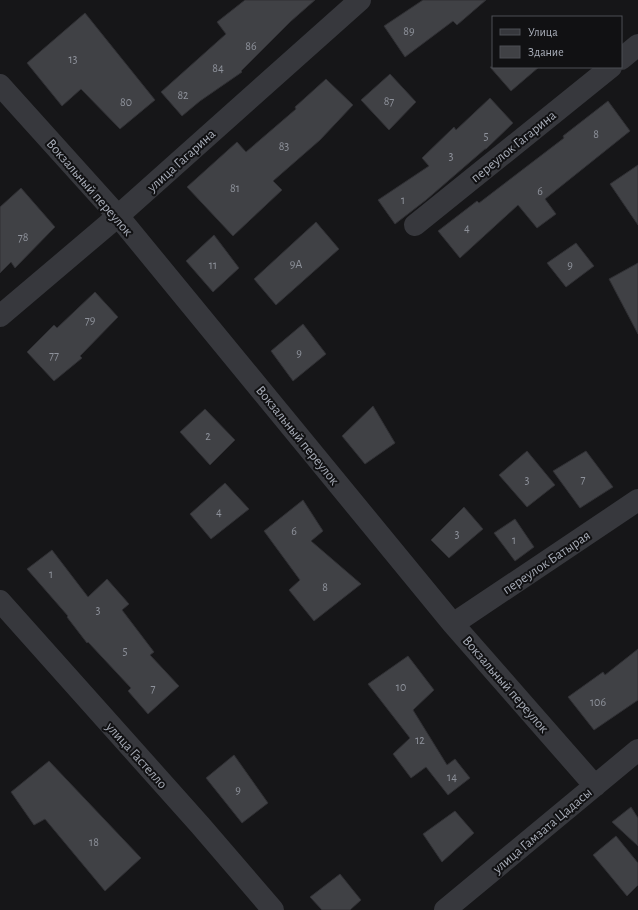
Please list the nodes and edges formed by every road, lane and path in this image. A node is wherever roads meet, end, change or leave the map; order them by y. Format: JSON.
{"nodes":[{"id":1,"x":360,"y":0,"type":"edge"},
{"id":2,"x":638,"y":45,"type":"edge"},
{"id":3,"x":622,"y":58,"type":"edge"},
{"id":4,"x":610,"y":68,"type":"edge"},
{"id":5,"x":0,"y":86,"type":"edge"},
{"id":6,"x":118,"y":216,"type":"junction"},
{"id":7,"x":415,"y":226,"type":"dead end"},
{"id":8,"x":0,"y":316,"type":"edge"},
{"id":9,"x":638,"y":500,"type":"edge"},
{"id":10,"x":0,"y":601,"type":"edge"},
{"id":11,"x":453,"y":624,"type":"junction"},
{"id":12,"x":638,"y":750,"type":"edge"},
{"id":13,"x":595,"y":786,"type":"junction"},
{"id":14,"x":274,"y":910,"type":"edge"},
{"id":15,"x":445,"y":910,"type":"edge"}],
"edges":[{"from":1,"to":6,"type":"street","name":"улица Гагарина"},
{"from":2,"to":3,"type":"street"},
{"from":4,"to":7,"type":"street","name":"переулок Гагарина"},
{"from":5,"to":6,"type":"street","name":"Вокзальный переулок"},
{"from":6,"to":8,"type":"street","name":"улица Гагарина"},
{"from":6,"to":11,"type":"street","name":"Вокзальный переулок"},
{"from":9,"to":11,"type":"street","name":"переулок Батырая"},
{"from":10,"to":14,"type":"street","name":"улица Гастелло"},
{"from":11,"to":13,"type":"street","name":"Вокзальный переулок"},
{"from":12,"to":13,"type":"street","name":"улица Гамзата Цадасы"},
{"from":13,"to":15,"type":"street","name":"улица Гамзата Цадасы"}]}
